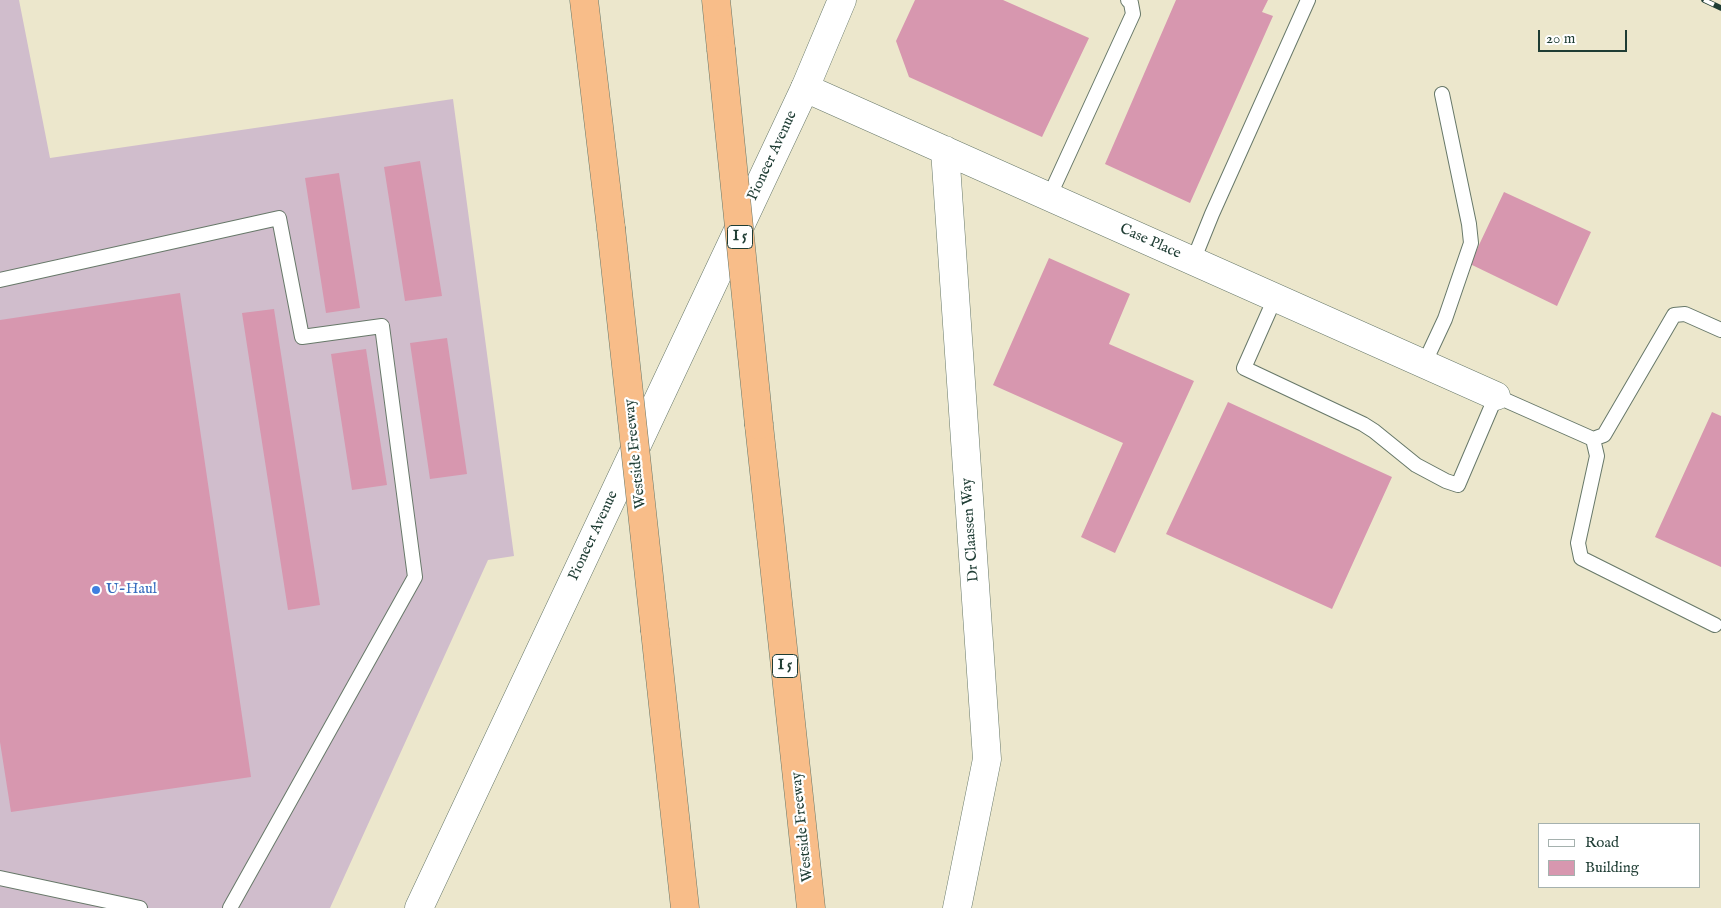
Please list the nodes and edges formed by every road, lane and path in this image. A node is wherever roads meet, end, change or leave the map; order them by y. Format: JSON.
{"nodes":[{"id":1,"x":584,"y":0,"type":"edge"},
{"id":2,"x":716,"y":0,"type":"edge"},
{"id":3,"x":842,"y":0,"type":"edge"},
{"id":4,"x":1308,"y":0,"type":"edge"},
{"id":5,"x":1131,"y":1,"type":"edge"},
{"id":6,"x":805,"y":88,"type":"junction"},
{"id":7,"x":1442,"y":94,"type":"dead end"},
{"id":8,"x":944,"y":150,"type":"junction"},
{"id":9,"x":1049,"y":197,"type":"junction"},
{"id":10,"x":1193,"y":262,"type":"junction"},
{"id":11,"x":0,"y":280,"type":"edge"},
{"id":12,"x":1275,"y":298,"type":"junction"},
{"id":13,"x":1721,"y":330,"type":"edge"},
{"id":14,"x":1424,"y":364,"type":"junction"},
{"id":15,"x":1496,"y":396,"type":"junction"},
{"id":16,"x":1593,"y":439,"type":"junction"},
{"id":17,"x":1715,"y":626,"type":"dead end"},
{"id":18,"x":0,"y":878,"type":"edge"},
{"id":19,"x":140,"y":908,"type":"edge"},
{"id":20,"x":230,"y":908,"type":"edge"},
{"id":21,"x":419,"y":908,"type":"edge"},
{"id":22,"x":685,"y":908,"type":"edge"},
{"id":23,"x":811,"y":908,"type":"edge"},
{"id":24,"x":957,"y":908,"type":"edge"}],
"edges":[{"from":1,"to":22,"type":"highway","name":"Westside Freeway","bridge":true},
{"from":2,"to":23,"type":"highway","name":"Westside Freeway","number":"I 5","bridge":true},
{"from":3,"to":6,"type":"street","name":"Pioneer Avenue"},
{"from":4,"to":10,"type":"lane"},
{"from":5,"to":9,"type":"lane"},
{"from":6,"to":8,"type":"street","name":"Case Place"},
{"from":6,"to":21,"type":"street","name":"Pioneer Avenue"},
{"from":7,"to":14,"type":"lane"},
{"from":8,"to":9,"type":"street","name":"Case Place"},
{"from":8,"to":24,"type":"street","name":"Dr Claassen Way"},
{"from":9,"to":10,"type":"street","name":"Case Place"},
{"from":10,"to":12,"type":"street","name":"Case Place"},
{"from":11,"to":20,"type":"lane"},
{"from":12,"to":14,"type":"street","name":"Case Place"},
{"from":12,"to":15,"type":"lane"},
{"from":13,"to":16,"type":"lane"},
{"from":14,"to":15,"type":"street","name":"Case Place"},
{"from":15,"to":16,"type":"lane"},
{"from":16,"to":17,"type":"lane"},
{"from":18,"to":19,"type":"lane"}]}
